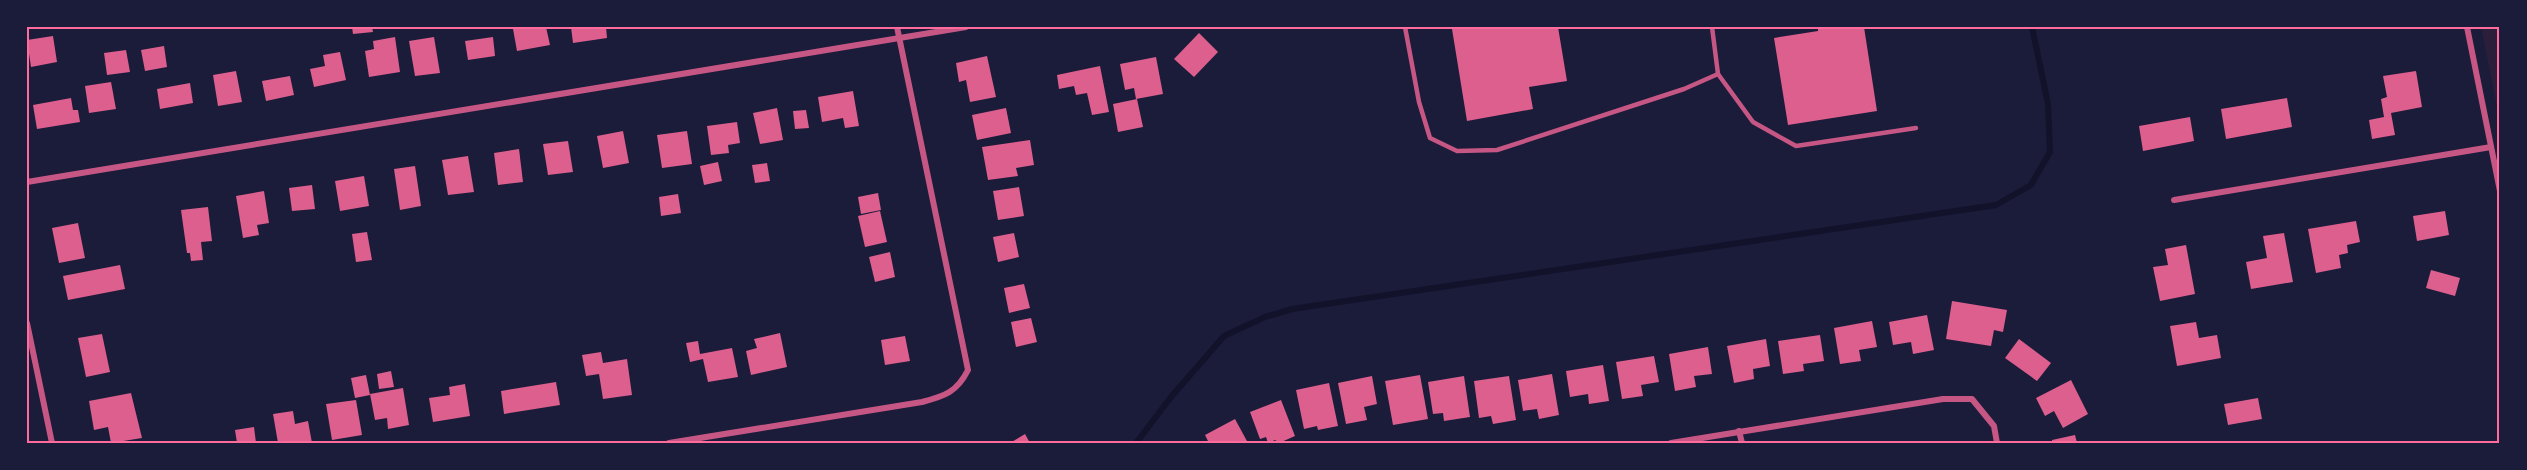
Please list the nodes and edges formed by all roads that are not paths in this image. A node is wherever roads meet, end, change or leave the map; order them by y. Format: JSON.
{"nodes":[{"id":1,"x":897,"y":27,"type":"edge"},
{"id":2,"x":966,"y":27,"type":"edge"},
{"id":3,"x":1405,"y":27,"type":"edge"},
{"id":4,"x":1712,"y":27,"type":"edge"},
{"id":5,"x":2467,"y":27,"type":"edge"},
{"id":6,"x":899,"y":39,"type":"junction"},
{"id":7,"x":1718,"y":74,"type":"junction"},
{"id":8,"x":1916,"y":128,"type":"dead end"},
{"id":9,"x":2491,"y":147,"type":"junction"},
{"id":10,"x":27,"y":182,"type":"edge"},
{"id":11,"x":2500,"y":191,"type":"edge"},
{"id":12,"x":2174,"y":200,"type":"dead end"},
{"id":13,"x":27,"y":323,"type":"edge"},
{"id":14,"x":1739,"y":431,"type":"junction"},
{"id":15,"x":52,"y":443,"type":"edge"},
{"id":16,"x":669,"y":443,"type":"edge"},
{"id":17,"x":1671,"y":443,"type":"edge"},
{"id":18,"x":1742,"y":443,"type":"edge"},
{"id":19,"x":1997,"y":443,"type":"edge"}],
"edges":[{"from":1,"to":6,"type":"street"},
{"from":2,"to":6,"type":"street"},
{"from":3,"to":7,"type":"lane"},
{"from":4,"to":7,"type":"lane"},
{"from":5,"to":9,"type":"street"},
{"from":6,"to":10,"type":"street"},
{"from":6,"to":16,"type":"street"},
{"from":7,"to":8,"type":"lane"},
{"from":9,"to":11,"type":"street"},
{"from":9,"to":12,"type":"street"},
{"from":13,"to":15,"type":"street"},
{"from":14,"to":17,"type":"street"},
{"from":14,"to":18,"type":"street"},
{"from":14,"to":19,"type":"street"}]}
